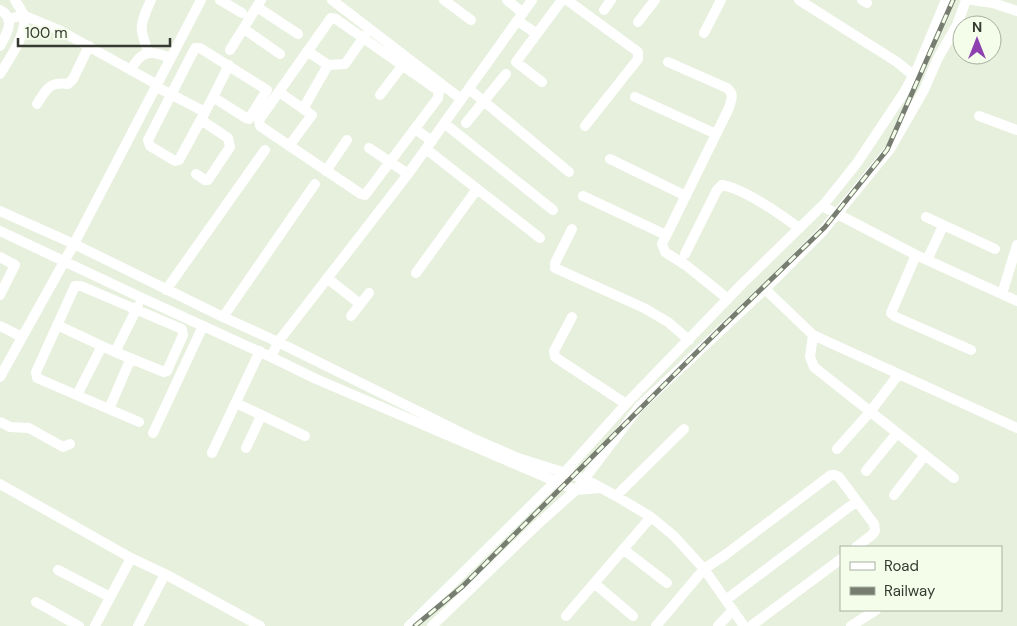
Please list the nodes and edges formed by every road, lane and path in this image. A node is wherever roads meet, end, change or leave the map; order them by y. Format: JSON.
{"nodes":[{"id":1,"x":15,"y":0,"type":"edge"},
{"id":2,"x":151,"y":0,"type":"edge"},
{"id":3,"x":201,"y":0,"type":"edge"},
{"id":4,"x":220,"y":0,"type":"edge"},
{"id":5,"x":332,"y":0,"type":"edge"},
{"id":6,"x":444,"y":0,"type":"edge"},
{"id":7,"x":507,"y":0,"type":"edge"},
{"id":8,"x":532,"y":0,"type":"edge"},
{"id":9,"x":562,"y":0,"type":"edge"},
{"id":10,"x":567,"y":0,"type":"edge"},
{"id":11,"x":612,"y":0,"type":"edge"},
{"id":12,"x":641,"y":0,"type":"edge"},
{"id":13,"x":721,"y":0,"type":"edge"},
{"id":14,"x":799,"y":0,"type":"edge"},
{"id":15,"x":946,"y":0,"type":"edge"},
{"id":16,"x":966,"y":0,"type":"edge"},
{"id":17,"x":972,"y":0,"type":"edge"},
{"id":18,"x":991,"y":1,"type":"edge"},
{"id":19,"x":259,"y":4,"type":"edge"},
{"id":20,"x":653,"y":4,"type":"edge"},
{"id":21,"x":0,"y":10,"type":"edge"},
{"id":22,"x":604,"y":10,"type":"dead end"},
{"id":23,"x":1017,"y":11,"type":"edge"},
{"id":24,"x":242,"y":13,"type":"dead end"},
{"id":25,"x":23,"y":15,"type":"junction"},
{"id":26,"x":521,"y":17,"type":"junction"},
{"id":27,"x":9,"y":19,"type":"junction"},
{"id":28,"x":471,"y":20,"type":"dead end"},
{"id":29,"x":638,"y":22,"type":"dead end"},
{"id":30,"x":370,"y":28,"type":"junction"},
{"id":31,"x":244,"y":29,"type":"junction"},
{"id":32,"x":704,"y":33,"type":"dead end"},
{"id":33,"x":298,"y":34,"type":"dead end"},
{"id":34,"x":537,"y":34,"type":"junction"},
{"id":35,"x":363,"y":38,"type":"junction"},
{"id":36,"x":0,"y":46,"type":"edge"},
{"id":37,"x":89,"y":46,"type":"junction"},
{"id":38,"x":230,"y":50,"type":"dead end"},
{"id":39,"x":307,"y":51,"type":"junction"},
{"id":40,"x":149,"y":53,"type":"junction"},
{"id":41,"x":280,"y":54,"type":"dead end"},
{"id":42,"x":170,"y":58,"type":"junction"},
{"id":43,"x":668,"y":62,"type":"dead end"},
{"id":44,"x":229,"y":65,"type":"junction"},
{"id":45,"x":328,"y":65,"type":"junction"},
{"id":46,"x":402,"y":66,"type":"junction"},
{"id":47,"x":132,"y":70,"type":"junction"},
{"id":48,"x":0,"y":74,"type":"edge"},
{"id":49,"x":506,"y":74,"type":"dead end"},
{"id":50,"x":914,"y":75,"type":"junction"},
{"id":51,"x":542,"y":82,"type":"dead end"},
{"id":52,"x":155,"y":85,"type":"junction"},
{"id":53,"x":468,"y":89,"type":"junction"},
{"id":54,"x":904,"y":91,"type":"junction"},
{"id":55,"x":278,"y":92,"type":"junction"},
{"id":56,"x":172,"y":94,"type":"junction"},
{"id":57,"x":380,"y":95,"type":"dead end"},
{"id":58,"x":213,"y":97,"type":"junction"},
{"id":59,"x":635,"y":97,"type":"dead end"},
{"id":60,"x":461,"y":98,"type":"junction"},
{"id":61,"x":918,"y":99,"type":"junction"},
{"id":62,"x":484,"y":101,"type":"junction"},
{"id":63,"x":37,"y":104,"type":"dead end"},
{"id":64,"x":303,"y":108,"type":"junction"},
{"id":65,"x":203,"y":116,"type":"junction"},
{"id":66,"x":979,"y":116,"type":"dead end"},
{"id":67,"x":444,"y":123,"type":"junction"},
{"id":68,"x":466,"y":123,"type":"dead end"},
{"id":69,"x":585,"y":126,"type":"dead end"},
{"id":70,"x":415,"y":129,"type":"junction"},
{"id":71,"x":1017,"y":130,"type":"edge"},
{"id":72,"x":716,"y":134,"type":"junction"},
{"id":73,"x":347,"y":140,"type":"dead end"},
{"id":74,"x":429,"y":145,"type":"junction"},
{"id":75,"x":289,"y":146,"type":"junction"},
{"id":76,"x":369,"y":148,"type":"dead end"},
{"id":77,"x":265,"y":150,"type":"dead end"},
{"id":78,"x":610,"y":159,"type":"dead end"},
{"id":79,"x":390,"y":162,"type":"junction"},
{"id":80,"x":326,"y":171,"type":"junction"},
{"id":81,"x":569,"y":172,"type":"dead end"},
{"id":82,"x":196,"y":174,"type":"dead end"},
{"id":83,"x":408,"y":174,"type":"junction"},
{"id":84,"x":315,"y":184,"type":"dead end"},
{"id":85,"x":476,"y":189,"type":"junction"},
{"id":86,"x":583,"y":196,"type":"dead end"},
{"id":87,"x":686,"y":196,"type":"junction"},
{"id":88,"x":822,"y":206,"type":"junction"},
{"id":89,"x":553,"y":210,"type":"dead end"},
{"id":90,"x":0,"y":211,"type":"edge"},
{"id":91,"x":837,"y":215,"type":"junction"},
{"id":92,"x":926,"y":218,"type":"dead end"},
{"id":93,"x":943,"y":226,"type":"junction"},
{"id":94,"x":799,"y":228,"type":"junction"},
{"id":95,"x":572,"y":229,"type":"dead end"},
{"id":96,"x":0,"y":231,"type":"edge"},
{"id":97,"x":666,"y":234,"type":"junction"},
{"id":98,"x":540,"y":238,"type":"dead end"},
{"id":99,"x":74,"y":244,"type":"junction"},
{"id":100,"x":1017,"y":245,"type":"edge"},
{"id":101,"x":995,"y":249,"type":"dead end"},
{"id":102,"x":685,"y":254,"type":"dead end"},
{"id":103,"x":916,"y":255,"type":"junction"},
{"id":104,"x":0,"y":257,"type":"edge"},
{"id":105,"x":927,"y":260,"type":"junction"},
{"id":106,"x":64,"y":262,"type":"junction"},
{"id":107,"x":416,"y":273,"type":"dead end"},
{"id":108,"x":327,"y":278,"type":"junction"},
{"id":109,"x":765,"y":289,"type":"junction"},
{"id":110,"x":166,"y":290,"type":"junction"},
{"id":111,"x":369,"y":293,"type":"dead end"},
{"id":112,"x":1002,"y":294,"type":"junction"},
{"id":113,"x":0,"y":295,"type":"edge"},
{"id":114,"x":142,"y":298,"type":"junction"},
{"id":115,"x":728,"y":299,"type":"junction"},
{"id":116,"x":1017,"y":301,"type":"edge"},
{"id":117,"x":360,"y":304,"type":"junction"},
{"id":118,"x":136,"y":310,"type":"junction"},
{"id":119,"x":351,"y":316,"type":"dead end"},
{"id":120,"x":223,"y":317,"type":"junction"},
{"id":121,"x":572,"y":317,"type":"dead end"},
{"id":122,"x":57,"y":325,"type":"junction"},
{"id":123,"x":0,"y":326,"type":"edge"},
{"id":124,"x":203,"y":326,"type":"junction"},
{"id":125,"x":813,"y":335,"type":"junction"},
{"id":126,"x":22,"y":337,"type":"junction"},
{"id":127,"x":689,"y":340,"type":"junction"},
{"id":128,"x":278,"y":342,"type":"junction"},
{"id":129,"x":102,"y":346,"type":"junction"},
{"id":130,"x":971,"y":350,"type":"dead end"},
{"id":131,"x":260,"y":351,"type":"junction"},
{"id":132,"x":115,"y":352,"type":"junction"},
{"id":133,"x":271,"y":356,"type":"junction"},
{"id":134,"x":131,"y":358,"type":"junction"},
{"id":135,"x":898,"y":375,"type":"junction"},
{"id":136,"x":0,"y":377,"type":"edge"},
{"id":137,"x":77,"y":395,"type":"junction"},
{"id":138,"x":236,"y":404,"type":"junction"},
{"id":139,"x":626,"y":404,"type":"junction"},
{"id":140,"x":109,"y":409,"type":"junction"},
{"id":141,"x":870,"y":412,"type":"junction"},
{"id":142,"x":261,"y":416,"type":"junction"},
{"id":143,"x":0,"y":422,"type":"edge"},
{"id":144,"x":139,"y":422,"type":"dead end"},
{"id":145,"x":1017,"y":428,"type":"edge"},
{"id":146,"x":684,"y":429,"type":"dead end"},
{"id":147,"x":153,"y":433,"type":"dead end"},
{"id":148,"x":897,"y":433,"type":"junction"},
{"id":149,"x":305,"y":436,"type":"dead end"},
{"id":150,"x":70,"y":444,"type":"dead end"},
{"id":151,"x":246,"y":448,"type":"dead end"},
{"id":152,"x":837,"y":449,"type":"dead end"},
{"id":153,"x":212,"y":453,"type":"dead end"},
{"id":154,"x":925,"y":456,"type":"junction"},
{"id":155,"x":866,"y":471,"type":"dead end"},
{"id":156,"x":564,"y":473,"type":"junction"},
{"id":157,"x":954,"y":478,"type":"dead end"},
{"id":158,"x":585,"y":480,"type":"junction"},
{"id":159,"x":556,"y":482,"type":"junction"},
{"id":160,"x":0,"y":484,"type":"edge"},
{"id":161,"x":601,"y":488,"type":"junction"},
{"id":162,"x":576,"y":490,"type":"junction"},
{"id":163,"x":894,"y":495,"type":"dead end"},
{"id":164,"x":616,"y":496,"type":"junction"},
{"id":165,"x":857,"y":501,"type":"junction"},
{"id":166,"x":651,"y":517,"type":"junction"},
{"id":167,"x":857,"y":546,"type":"edge"},
{"id":168,"x":623,"y":549,"type":"junction"},
{"id":169,"x":130,"y":558,"type":"junction"},
{"id":170,"x":840,"y":560,"type":"edge"},
{"id":171,"x":704,"y":569,"type":"junction"},
{"id":172,"x":58,"y":570,"type":"dead end"},
{"id":173,"x":165,"y":574,"type":"junction"},
{"id":174,"x":594,"y":583,"type":"junction"},
{"id":175,"x":667,"y":583,"type":"dead end"},
{"id":176,"x":110,"y":596,"type":"junction"},
{"id":177,"x":727,"y":599,"type":"junction"},
{"id":178,"x":36,"y":602,"type":"dead end"},
{"id":179,"x":733,"y":610,"type":"junction"},
{"id":180,"x":874,"y":611,"type":"edge"},
{"id":181,"x":566,"y":616,"type":"dead end"},
{"id":182,"x":633,"y":616,"type":"dead end"},
{"id":183,"x":79,"y":626,"type":"edge"},
{"id":184,"x":95,"y":626,"type":"edge"},
{"id":185,"x":138,"y":626,"type":"edge"},
{"id":186,"x":260,"y":626,"type":"edge"},
{"id":187,"x":409,"y":626,"type":"edge"},
{"id":188,"x":432,"y":626,"type":"edge"},
{"id":189,"x":656,"y":626,"type":"edge"},
{"id":190,"x":718,"y":626,"type":"edge"},
{"id":191,"x":744,"y":626,"type":"edge"},
{"id":192,"x":751,"y":626,"type":"edge"},
{"id":193,"x":851,"y":626,"type":"edge"}],
"edges":[{"from":1,"to":25,"type":"street"},
{"from":2,"to":40,"type":"street"},
{"from":3,"to":42,"type":"street"},
{"from":4,"to":24,"type":"street"},
{"from":5,"to":30,"type":"street"},
{"from":6,"to":28,"type":"street"},
{"from":7,"to":26,"type":"street"},
{"from":8,"to":26,"type":"street"},
{"from":9,"to":34,"type":"street"},
{"from":10,"to":69,"type":"street"},
{"from":11,"to":22,"type":"street"},
{"from":12,"to":20,"type":"street"},
{"from":13,"to":32,"type":"street"},
{"from":14,"to":50,"type":"street"},
{"from":15,"to":50,"type":"street"},
{"from":16,"to":61,"type":"street"},
{"from":17,"to":18,"type":"street"},
{"from":18,"to":23,"type":"street"},
{"from":19,"to":31,"type":"street"},
{"from":19,"to":33,"type":"street"},
{"from":20,"to":29,"type":"street"},
{"from":21,"to":27,"type":"street"},
{"from":25,"to":27,"type":"street"},
{"from":25,"to":37,"type":"street"},
{"from":25,"to":48,"type":"street"},
{"from":26,"to":34,"type":"street"},
{"from":26,"to":53,"type":"street"},
{"from":27,"to":36,"type":"street"},
{"from":30,"to":35,"type":"street"},
{"from":30,"to":60,"type":"street"},
{"from":31,"to":38,"type":"street"},
{"from":31,"to":41,"type":"street"},
{"from":34,"to":51,"type":"street"},
{"from":35,"to":39,"type":"street"},
{"from":35,"to":45,"type":"street"},
{"from":35,"to":46,"type":"street"},
{"from":37,"to":47,"type":"street"},
{"from":37,"to":63,"type":"street"},
{"from":39,"to":45,"type":"street"},
{"from":39,"to":55,"type":"street"},
{"from":40,"to":42,"type":"street"},
{"from":40,"to":47,"type":"street"},
{"from":42,"to":52,"type":"street"},
{"from":43,"to":72,"type":"street"},
{"from":44,"to":56,"type":"street"},
{"from":44,"to":58,"type":"street"},
{"from":44,"to":58,"type":"street"},
{"from":45,"to":64,"type":"street"},
{"from":46,"to":57,"type":"street"},
{"from":46,"to":70,"type":"street"},
{"from":47,"to":52,"type":"street"},
{"from":49,"to":62,"type":"street"},
{"from":50,"to":54,"type":"street"},
{"from":52,"to":56,"type":"street"},
{"from":52,"to":99,"type":"street"},
{"from":53,"to":60,"type":"street"},
{"from":53,"to":62,"type":"street"},
{"from":54,"to":61,"type":"street"},
{"from":54,"to":88,"type":"street"},
{"from":55,"to":64,"type":"street"},
{"from":55,"to":75,"type":"street"},
{"from":56,"to":65,"type":"street"},
{"from":56,"to":65,"type":"street"},
{"from":58,"to":65,"type":"street"},
{"from":59,"to":72,"type":"street"},
{"from":60,"to":67,"type":"street"},
{"from":61,"to":91,"type":"street"},
{"from":62,"to":68,"type":"street"},
{"from":62,"to":81,"type":"street"},
{"from":64,"to":75,"type":"street"},
{"from":65,"to":82,"type":"street"},
{"from":66,"to":71,"type":"street"},
{"from":67,"to":74,"type":"street"},
{"from":67,"to":89,"type":"street"},
{"from":70,"to":74,"type":"street"},
{"from":70,"to":79,"type":"street"},
{"from":72,"to":87,"type":"street"},
{"from":73,"to":80,"type":"street"},
{"from":74,"to":83,"type":"street"},
{"from":74,"to":85,"type":"street"},
{"from":75,"to":80,"type":"street"},
{"from":76,"to":79,"type":"street"},
{"from":77,"to":110,"type":"street"},
{"from":78,"to":87,"type":"street"},
{"from":79,"to":80,"type":"street"},
{"from":79,"to":83,"type":"street"},
{"from":83,"to":108,"type":"street"},
{"from":84,"to":120,"type":"street"},
{"from":85,"to":98,"type":"street"},
{"from":85,"to":107,"type":"street"},
{"from":86,"to":97,"type":"street"},
{"from":87,"to":97,"type":"street"},
{"from":88,"to":91,"type":"street"},
{"from":88,"to":94,"type":"street"},
{"from":90,"to":99,"type":"street"},
{"from":91,"to":103,"type":"street"},
{"from":91,"to":109,"type":"street"},
{"from":92,"to":93,"type":"street"},
{"from":93,"to":101,"type":"street"},
{"from":93,"to":105,"type":"street"},
{"from":94,"to":102,"type":"street"},
{"from":94,"to":115,"type":"street"},
{"from":95,"to":127,"type":"street"},
{"from":96,"to":106,"type":"street"},
{"from":97,"to":115,"type":"street"},
{"from":99,"to":106,"type":"street"},
{"from":99,"to":110,"type":"street"},
{"from":100,"to":112,"type":"street"},
{"from":103,"to":105,"type":"street"},
{"from":103,"to":130,"type":"street"},
{"from":104,"to":113,"type":"street"},
{"from":105,"to":112,"type":"street"},
{"from":106,"to":114,"type":"street"},
{"from":106,"to":126,"type":"street"},
{"from":108,"to":117,"type":"street"},
{"from":108,"to":128,"type":"street"},
{"from":109,"to":125,"type":"street"},
{"from":109,"to":158,"type":"street"},
{"from":110,"to":120,"type":"street"},
{"from":111,"to":117,"type":"street"},
{"from":112,"to":116,"type":"street"},
{"from":114,"to":118,"type":"street"},
{"from":114,"to":124,"type":"street"},
{"from":115,"to":127,"type":"street"},
{"from":117,"to":119,"type":"street"},
{"from":118,"to":122,"type":"street"},
{"from":118,"to":132,"type":"street"},
{"from":118,"to":134,"type":"street"},
{"from":120,"to":128,"type":"street"},
{"from":121,"to":139,"type":"street"},
{"from":122,"to":129,"type":"street"},
{"from":122,"to":137,"type":"street"},
{"from":123,"to":126,"type":"street"},
{"from":124,"to":131,"type":"street"},
{"from":124,"to":147,"type":"street"},
{"from":125,"to":135,"type":"street"},
{"from":125,"to":141,"type":"street"},
{"from":126,"to":136,"type":"street"},
{"from":127,"to":139,"type":"street"},
{"from":128,"to":133,"type":"street"},
{"from":128,"to":156,"type":"street"},
{"from":129,"to":132,"type":"street"},
{"from":129,"to":137,"type":"street"},
{"from":131,"to":133,"type":"street"},
{"from":131,"to":138,"type":"street"},
{"from":132,"to":134,"type":"street"},
{"from":133,"to":159,"type":"street"},
{"from":134,"to":140,"type":"street"},
{"from":135,"to":141,"type":"street"},
{"from":135,"to":145,"type":"street"},
{"from":137,"to":140,"type":"street"},
{"from":138,"to":142,"type":"street"},
{"from":138,"to":153,"type":"street"},
{"from":139,"to":156,"type":"street"},
{"from":140,"to":144,"type":"street"},
{"from":141,"to":148,"type":"street"},
{"from":141,"to":152,"type":"street"},
{"from":142,"to":149,"type":"street"},
{"from":142,"to":151,"type":"street"},
{"from":143,"to":150,"type":"street"},
{"from":146,"to":164,"type":"street"},
{"from":148,"to":154,"type":"street"},
{"from":148,"to":155,"type":"street"},
{"from":154,"to":157,"type":"street"},
{"from":154,"to":163,"type":"street"},
{"from":156,"to":158,"type":"street"},
{"from":156,"to":159,"type":"street"},
{"from":158,"to":161,"type":"street"},
{"from":158,"to":162,"type":"street"},
{"from":159,"to":162,"type":"street"},
{"from":159,"to":187,"type":"street"},
{"from":160,"to":169,"type":"street"},
{"from":161,"to":162,"type":"street"},
{"from":161,"to":164,"type":"street"},
{"from":162,"to":188,"type":"street"},
{"from":164,"to":166,"type":"street"},
{"from":165,"to":167,"type":"street"},
{"from":165,"to":171,"type":"street"},
{"from":165,"to":177,"type":"street"},
{"from":166,"to":168,"type":"street"},
{"from":166,"to":171,"type":"street"},
{"from":168,"to":174,"type":"street"},
{"from":168,"to":175,"type":"street"},
{"from":169,"to":173,"type":"street"},
{"from":169,"to":176,"type":"street"},
{"from":170,"to":192,"type":"street"},
{"from":171,"to":177,"type":"street"},
{"from":171,"to":189,"type":"street"},
{"from":172,"to":176,"type":"street"},
{"from":173,"to":185,"type":"street"},
{"from":173,"to":186,"type":"street"},
{"from":174,"to":181,"type":"street"},
{"from":174,"to":182,"type":"street"},
{"from":176,"to":184,"type":"street"},
{"from":177,"to":179,"type":"street"},
{"from":178,"to":183,"type":"street"},
{"from":179,"to":190,"type":"street"},
{"from":179,"to":191,"type":"street"},
{"from":180,"to":193,"type":"street"}]}
